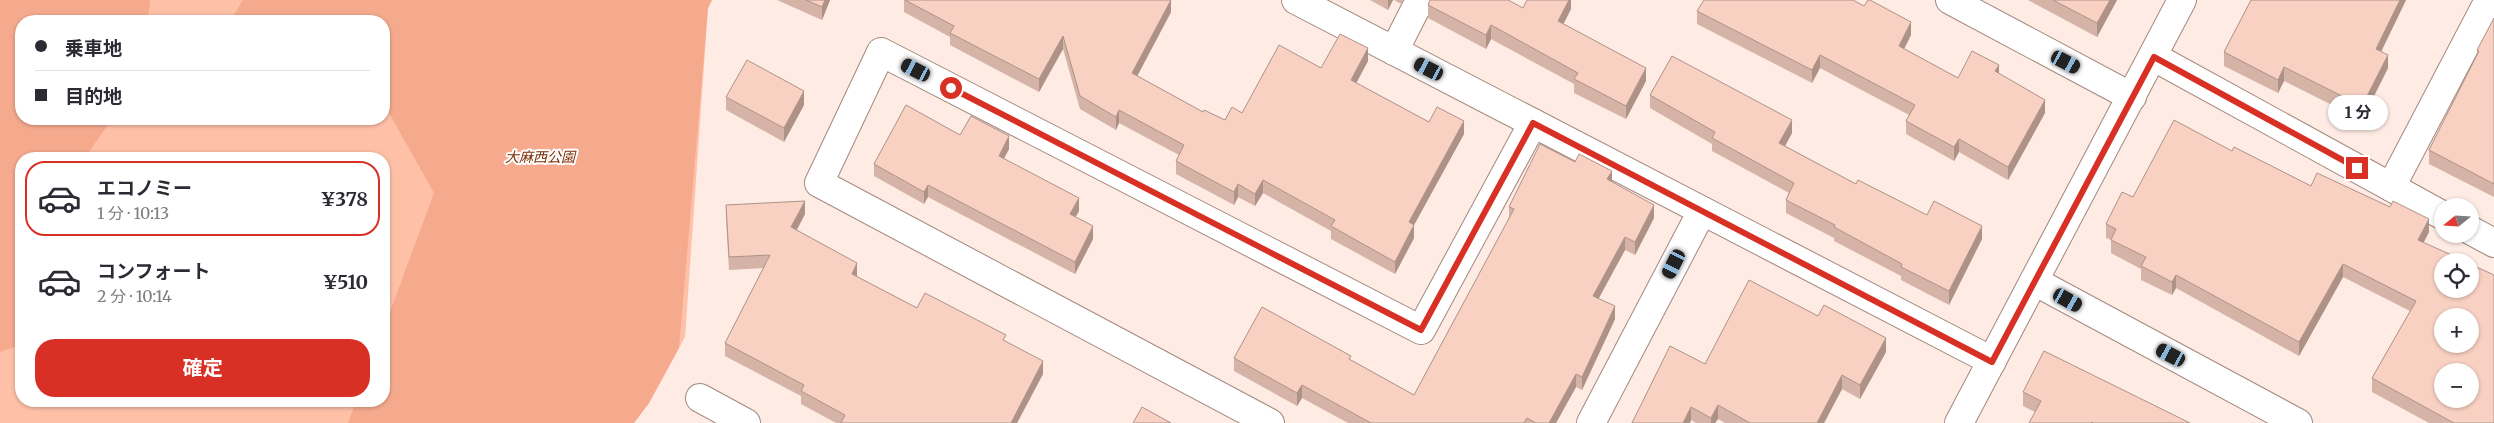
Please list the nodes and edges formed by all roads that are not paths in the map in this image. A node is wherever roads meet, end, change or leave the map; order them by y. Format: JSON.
{"nodes":[{"id":1,"x":1296,"y":0,"type":"edge"},
{"id":2,"x":1420,"y":0,"type":"edge"},
{"id":3,"x":1950,"y":0,"type":"edge"},
{"id":4,"x":2182,"y":0,"type":"edge"},
{"id":5,"x":2489,"y":0,"type":"edge"},
{"id":6,"x":1394,"y":50,"type":"junction"},
{"id":7,"x":2154,"y":57,"type":"junction"},
{"id":8,"x":2132,"y":97,"type":"junction"},
{"id":9,"x":1533,"y":123,"type":"junction"},
{"id":10,"x":2391,"y":187,"type":"junction"},
{"id":11,"x":1702,"y":211,"type":"junction"},
{"id":12,"x":2434,"y":211,"type":"edge"},
{"id":13,"x":2479,"y":235,"type":"edge"},
{"id":14,"x":2494,"y":243,"type":"edge"},
{"id":15,"x":2034,"y":281,"type":"junction"},
{"id":16,"x":1992,"y":362,"type":"junction"},
{"id":17,"x":700,"y":398,"type":"dead end"},
{"id":18,"x":2270,"y":416,"type":"edge"},
{"id":19,"x":746,"y":423,"type":"edge"},
{"id":20,"x":1270,"y":423,"type":"edge"},
{"id":21,"x":1592,"y":423,"type":"edge"},
{"id":22,"x":1959,"y":423,"type":"edge"},
{"id":23,"x":2298,"y":423,"type":"edge"}],
"edges":[{"from":1,"to":6,"type":"street"},
{"from":2,"to":6,"type":"street"},
{"from":3,"to":8,"type":"street"},
{"from":4,"to":7,"type":"street"},
{"from":5,"to":10,"type":"street"},
{"from":6,"to":9,"type":"street"},
{"from":7,"to":8,"type":"street"},
{"from":7,"to":10,"type":"street"},
{"from":8,"to":15,"type":"street"},
{"from":9,"to":11,"type":"street"},
{"from":9,"to":20,"type":"street"},
{"from":10,"to":12,"type":"street"},
{"from":11,"to":16,"type":"street"},
{"from":11,"to":21,"type":"street"},
{"from":13,"to":14,"type":"street"},
{"from":15,"to":16,"type":"street"},
{"from":15,"to":18,"type":"street"},
{"from":16,"to":22,"type":"street"},
{"from":17,"to":19,"type":"street"},
{"from":18,"to":23,"type":"street"}]}
